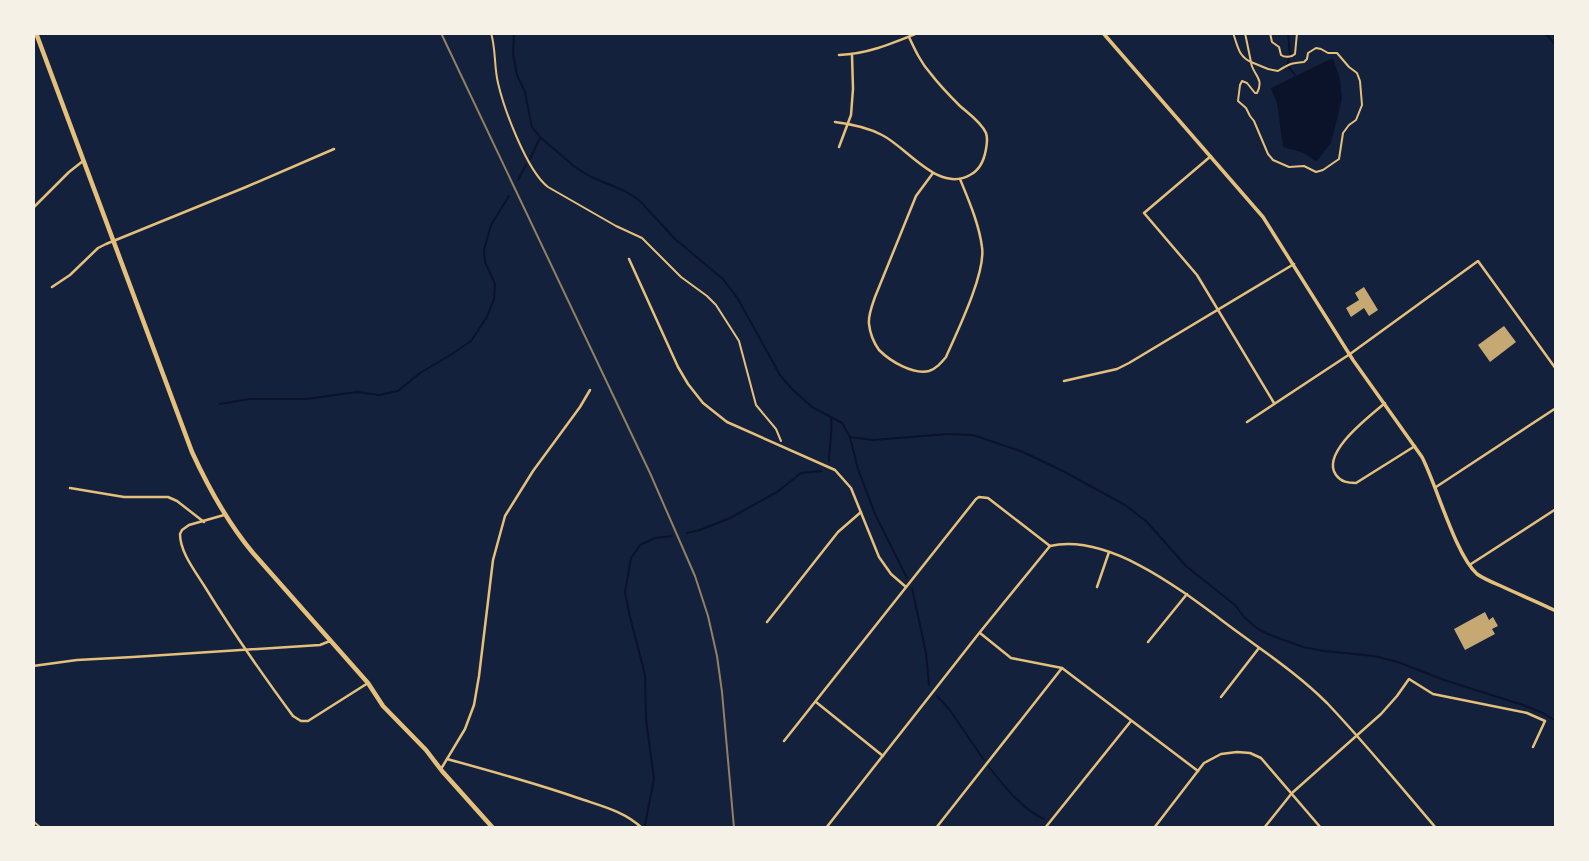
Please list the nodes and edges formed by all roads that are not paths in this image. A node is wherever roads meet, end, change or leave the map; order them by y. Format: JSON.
{"nodes":[{"id":1,"x":36,"y":33,"type":"edge"},
{"id":2,"x":918,"y":33,"type":"edge"},
{"id":3,"x":1104,"y":33,"type":"edge"},
{"id":4,"x":909,"y":37,"type":"junction"},
{"id":5,"x":839,"y":55,"type":"dead end"},
{"id":6,"x":852,"y":55,"type":"junction"},
{"id":7,"x":835,"y":122,"type":"dead end"},
{"id":8,"x":848,"y":124,"type":"junction"},
{"id":9,"x":839,"y":147,"type":"dead end"},
{"id":10,"x":334,"y":149,"type":"dead end"},
{"id":11,"x":1211,"y":156,"type":"junction"},
{"id":12,"x":83,"y":161,"type":"junction"},
{"id":13,"x":933,"y":173,"type":"junction"},
{"id":14,"x":960,"y":179,"type":"junction"},
{"id":15,"x":33,"y":208,"type":"edge"},
{"id":16,"x":114,"y":241,"type":"junction"},
{"id":17,"x":629,"y":259,"type":"dead end"},
{"id":18,"x":1294,"y":264,"type":"junction"},
{"id":19,"x":52,"y":287,"type":"dead end"},
{"id":20,"x":1218,"y":309,"type":"junction"},
{"id":21,"x":1350,"y":354,"type":"junction"},
{"id":22,"x":1556,"y":369,"type":"edge"},
{"id":23,"x":1064,"y":381,"type":"dead end"},
{"id":24,"x":590,"y":390,"type":"dead end"},
{"id":25,"x":1274,"y":403,"type":"junction"},
{"id":26,"x":1385,"y":403,"type":"junction"},
{"id":27,"x":1556,"y":408,"type":"edge"},
{"id":28,"x":1247,"y":422,"type":"dead end"},
{"id":29,"x":1415,"y":446,"type":"junction"},
{"id":30,"x":1436,"y":487,"type":"junction"},
{"id":31,"x":70,"y":488,"type":"dead end"},
{"id":32,"x":1556,"y":509,"type":"edge"},
{"id":33,"x":862,"y":512,"type":"junction"},
{"id":34,"x":224,"y":515,"type":"junction"},
{"id":35,"x":204,"y":522,"type":"junction"},
{"id":36,"x":1050,"y":546,"type":"junction"},
{"id":37,"x":1109,"y":552,"type":"junction"},
{"id":38,"x":1471,"y":564,"type":"junction"},
{"id":39,"x":906,"y":587,"type":"junction"},
{"id":40,"x":1097,"y":587,"type":"dead end"},
{"id":41,"x":1187,"y":594,"type":"junction"},
{"id":42,"x":1556,"y":611,"type":"edge"},
{"id":43,"x":767,"y":622,"type":"dead end"},
{"id":44,"x":979,"y":632,"type":"junction"},
{"id":45,"x":330,"y":641,"type":"junction"},
{"id":46,"x":1148,"y":642,"type":"dead end"},
{"id":47,"x":1259,"y":648,"type":"junction"},
{"id":48,"x":246,"y":650,"type":"junction"},
{"id":49,"x":33,"y":666,"type":"edge"},
{"id":50,"x":1062,"y":668,"type":"junction"},
{"id":51,"x":368,"y":683,"type":"junction"},
{"id":52,"x":1221,"y":697,"type":"dead end"},
{"id":53,"x":816,"y":702,"type":"junction"},
{"id":54,"x":1131,"y":721,"type":"junction"},
{"id":55,"x":1356,"y":736,"type":"junction"},
{"id":56,"x":784,"y":741,"type":"dead end"},
{"id":57,"x":1533,"y":747,"type":"dead end"},
{"id":58,"x":883,"y":756,"type":"junction"},
{"id":59,"x":447,"y":759,"type":"junction"},
{"id":60,"x":441,"y":769,"type":"junction"},
{"id":61,"x":1198,"y":771,"type":"junction"},
{"id":62,"x":1292,"y":793,"type":"junction"},
{"id":63,"x":492,"y":828,"type":"edge"},
{"id":64,"x":642,"y":828,"type":"edge"},
{"id":65,"x":826,"y":828,"type":"edge"},
{"id":66,"x":936,"y":828,"type":"edge"},
{"id":67,"x":1045,"y":828,"type":"edge"},
{"id":68,"x":1154,"y":828,"type":"edge"},
{"id":69,"x":1264,"y":828,"type":"edge"},
{"id":70,"x":1321,"y":828,"type":"edge"},
{"id":71,"x":1436,"y":828,"type":"edge"}],
"edges":[{"from":1,"to":12,"type":"main road"},
{"from":2,"to":4,"type":"street"},
{"from":3,"to":11,"type":"street"},
{"from":4,"to":6,"type":"street"},
{"from":4,"to":14,"type":"street"},
{"from":5,"to":6,"type":"street"},
{"from":6,"to":8,"type":"street"},
{"from":7,"to":8,"type":"street"},
{"from":8,"to":9,"type":"street"},
{"from":8,"to":13,"type":"street"},
{"from":10,"to":16,"type":"street"},
{"from":11,"to":18,"type":"street"},
{"from":11,"to":20,"type":"street"},
{"from":12,"to":15,"type":"street"},
{"from":12,"to":16,"type":"main road"},
{"from":13,"to":14,"type":"street"},
{"from":13,"to":14,"type":"street"},
{"from":16,"to":19,"type":"street"},
{"from":16,"to":34,"type":"main road"},
{"from":17,"to":33,"type":"street"},
{"from":18,"to":20,"type":"street"},
{"from":18,"to":21,"type":"street"},
{"from":20,"to":23,"type":"street"},
{"from":20,"to":25,"type":"street"},
{"from":21,"to":22,"type":"street"},
{"from":21,"to":25,"type":"street"},
{"from":21,"to":26,"type":"street"},
{"from":24,"to":59,"type":"street"},
{"from":25,"to":28,"type":"street"},
{"from":26,"to":29,"type":"street"},
{"from":26,"to":29,"type":"street"},
{"from":27,"to":30,"type":"street"},
{"from":29,"to":30,"type":"street"},
{"from":30,"to":38,"type":"street"},
{"from":31,"to":35,"type":"street"},
{"from":32,"to":38,"type":"street"},
{"from":33,"to":39,"type":"street"},
{"from":33,"to":43,"type":"street"},
{"from":34,"to":35,"type":"street"},
{"from":34,"to":45,"type":"main road"},
{"from":35,"to":48,"type":"street"},
{"from":36,"to":37,"type":"street"},
{"from":36,"to":39,"type":"street"},
{"from":36,"to":44,"type":"street"},
{"from":37,"to":40,"type":"street"},
{"from":37,"to":41,"type":"street"},
{"from":38,"to":42,"type":"street"},
{"from":39,"to":53,"type":"street"},
{"from":41,"to":46,"type":"street"},
{"from":41,"to":47,"type":"street"},
{"from":44,"to":50,"type":"street"},
{"from":44,"to":58,"type":"street"},
{"from":45,"to":48,"type":"street"},
{"from":45,"to":51,"type":"main road"},
{"from":47,"to":52,"type":"street"},
{"from":47,"to":55,"type":"street"},
{"from":48,"to":49,"type":"street"},
{"from":48,"to":51,"type":"street"},
{"from":50,"to":54,"type":"street"},
{"from":50,"to":66,"type":"street"},
{"from":51,"to":60,"type":"main road"},
{"from":53,"to":56,"type":"street"},
{"from":53,"to":58,"type":"street"},
{"from":54,"to":61,"type":"street"},
{"from":54,"to":67,"type":"street"},
{"from":55,"to":57,"type":"street"},
{"from":55,"to":62,"type":"street"},
{"from":55,"to":71,"type":"street"},
{"from":58,"to":65,"type":"street"},
{"from":59,"to":60,"type":"street"},
{"from":59,"to":64,"type":"street"},
{"from":60,"to":63,"type":"main road"},
{"from":61,"to":62,"type":"street"},
{"from":61,"to":68,"type":"street"},
{"from":62,"to":69,"type":"street"},
{"from":62,"to":70,"type":"street"}]}
